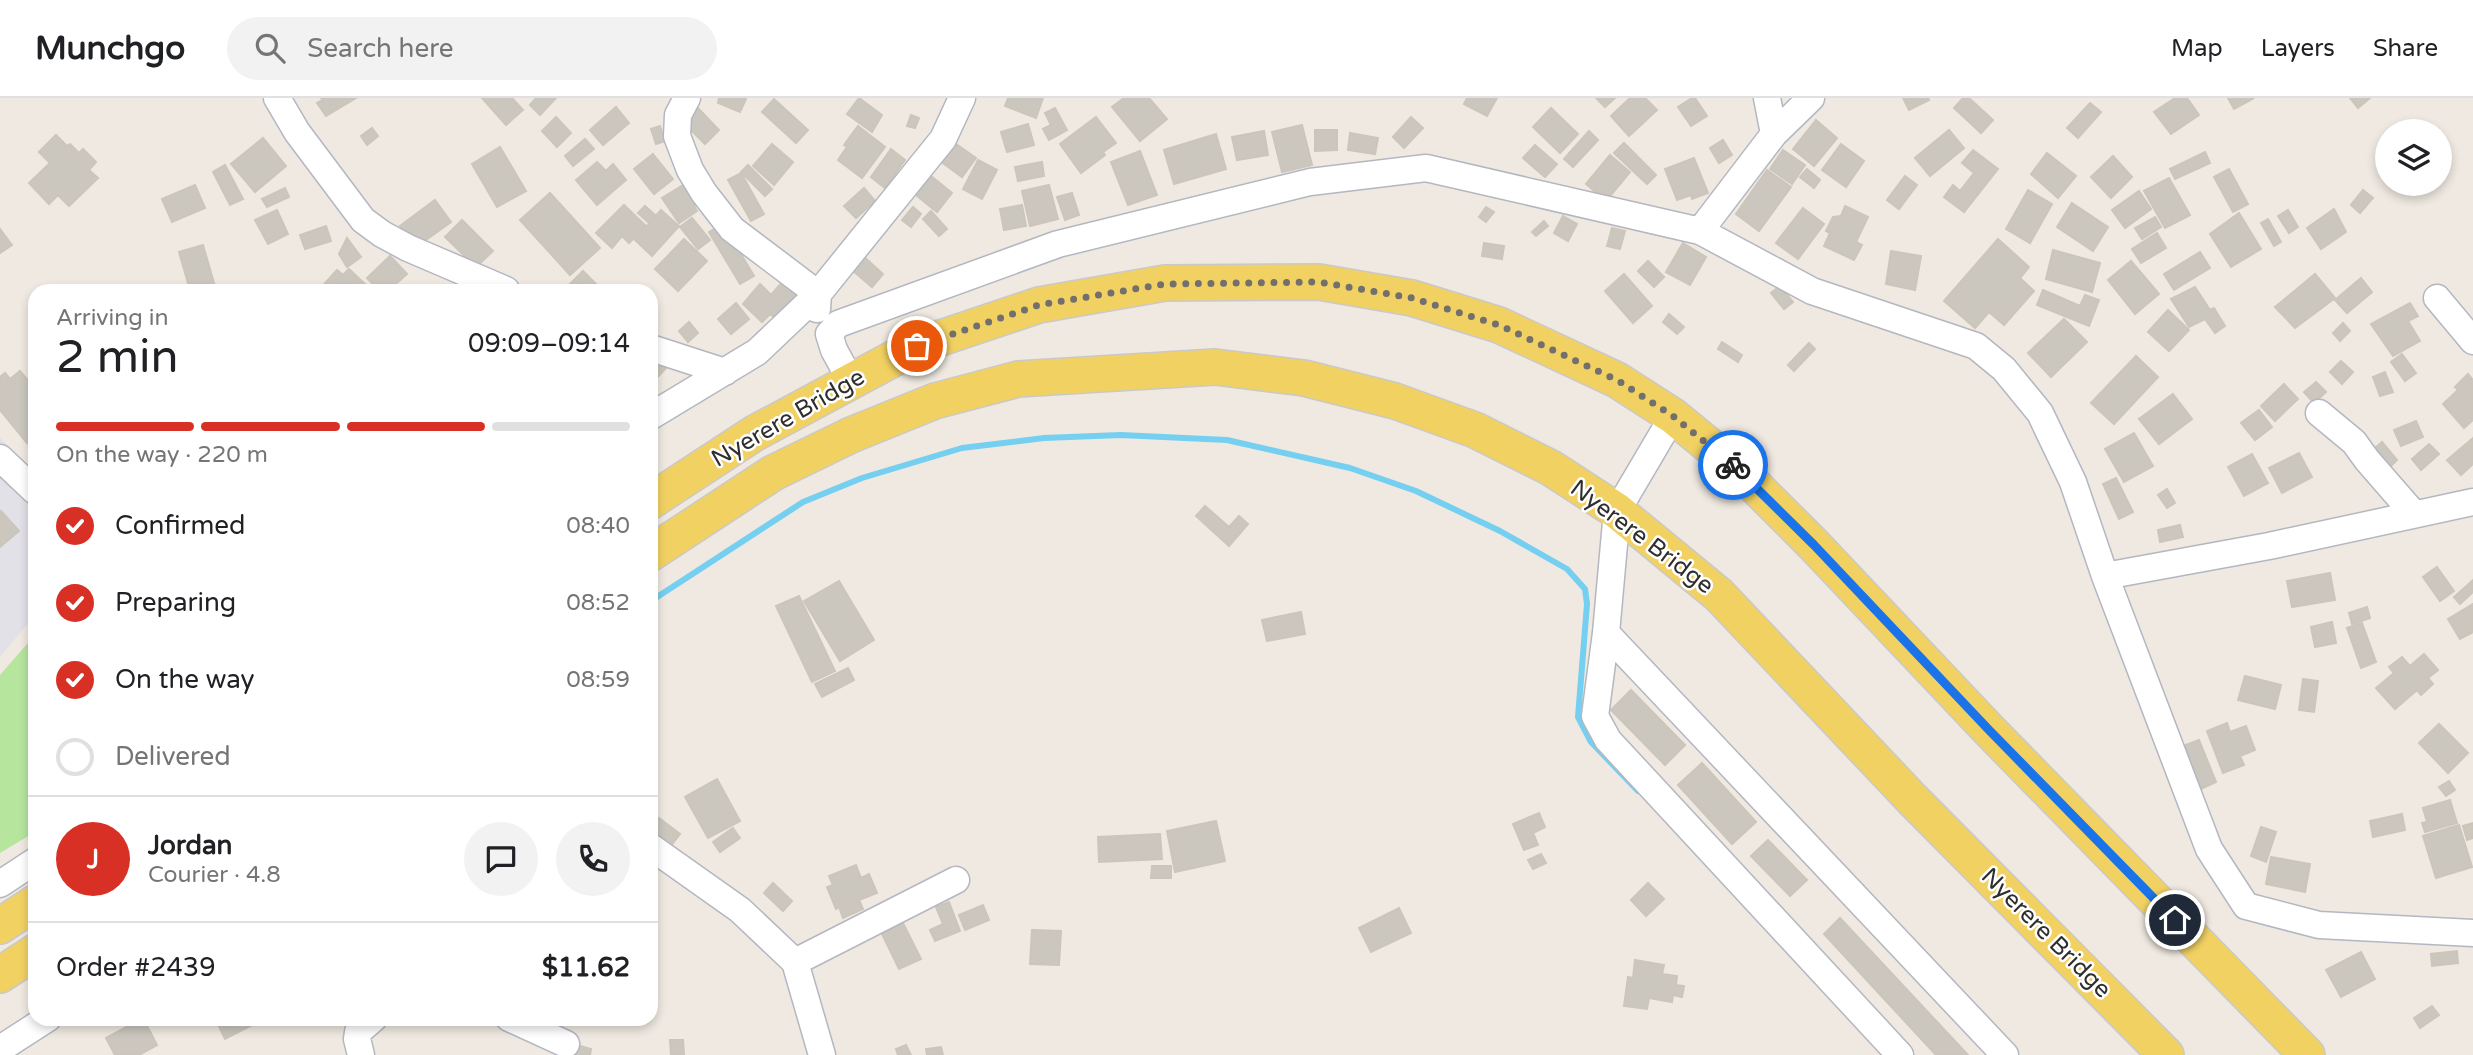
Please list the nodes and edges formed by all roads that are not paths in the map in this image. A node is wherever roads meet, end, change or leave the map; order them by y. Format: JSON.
{"nodes":[{"id":1,"x":277,"y":98,"type":"edge"},
{"id":2,"x":687,"y":98,"type":"edge"},
{"id":3,"x":962,"y":98,"type":"edge"},
{"id":4,"x":1767,"y":98,"type":"edge"},
{"id":5,"x":1811,"y":98,"type":"edge"},
{"id":6,"x":1774,"y":134,"type":"junction"},
{"id":7,"x":1700,"y":231,"type":"junction"},
{"id":8,"x":492,"y":284,"type":"edge"},
{"id":9,"x":818,"y":294,"type":"junction"},
{"id":10,"x":2437,"y":298,"type":"dead end"},
{"id":11,"x":829,"y":334,"type":"junction"},
{"id":12,"x":2473,"y":341,"type":"edge"},
{"id":13,"x":658,"y":350,"type":"edge"},
{"id":14,"x":725,"y":372,"type":"junction"},
{"id":15,"x":851,"y":381,"type":"junction"},
{"id":16,"x":658,"y":412,"type":"edge"},
{"id":17,"x":2319,"y":413,"type":"dead end"},
{"id":18,"x":1673,"y":416,"type":"junction"},
{"id":19,"x":0,"y":458,"type":"edge"},
{"id":20,"x":28,"y":484,"type":"edge"},
{"id":21,"x":658,"y":496,"type":"edge"},
{"id":22,"x":2473,"y":502,"type":"edge"},
{"id":23,"x":1617,"y":511,"type":"junction"},
{"id":24,"x":2414,"y":514,"type":"junction"},
{"id":25,"x":658,"y":548,"type":"edge"},
{"id":26,"x":2105,"y":576,"type":"junction"},
{"id":27,"x":1606,"y":633,"type":"junction"},
{"id":28,"x":658,"y":852,"type":"edge"},
{"id":29,"x":28,"y":865,"type":"edge"},
{"id":30,"x":956,"y":880,"type":"dead end"},
{"id":31,"x":0,"y":884,"type":"edge"},
{"id":32,"x":28,"y":908,"type":"edge"},
{"id":33,"x":0,"y":926,"type":"edge"},
{"id":34,"x":2473,"y":933,"type":"edge"},
{"id":35,"x":28,"y":957,"type":"edge"},
{"id":36,"x":794,"y":962,"type":"junction"},
{"id":37,"x":0,"y":975,"type":"edge"},
{"id":38,"x":36,"y":1026,"type":"edge"},
{"id":39,"x":365,"y":1026,"type":"edge"},
{"id":40,"x":527,"y":1026,"type":"edge"},
{"id":41,"x":566,"y":1044,"type":"dead end"},
{"id":42,"x":0,"y":1049,"type":"edge"},
{"id":43,"x":361,"y":1055,"type":"edge"},
{"id":44,"x":822,"y":1055,"type":"edge"},
{"id":45,"x":1900,"y":1055,"type":"edge"},
{"id":46,"x":2005,"y":1055,"type":"edge"},
{"id":47,"x":2166,"y":1055,"type":"edge"},
{"id":48,"x":2307,"y":1055,"type":"edge"}],
"edges":[{"from":1,"to":8,"type":"street"},
{"from":2,"to":9,"type":"street"},
{"from":3,"to":9,"type":"street"},
{"from":4,"to":6,"type":"street"},
{"from":5,"to":6,"type":"street"},
{"from":6,"to":7,"type":"street"},
{"from":7,"to":11,"type":"street"},
{"from":7,"to":26,"type":"street"},
{"from":9,"to":11,"type":"street"},
{"from":9,"to":14,"type":"street"},
{"from":10,"to":12,"type":"street"},
{"from":11,"to":15,"type":"street"},
{"from":13,"to":14,"type":"street"},
{"from":14,"to":16,"type":"street"},
{"from":15,"to":18,"type":"main road","name":"Nyerere Bridge"},
{"from":15,"to":21,"type":"main road","name":"Nyerere Bridge"},
{"from":17,"to":24,"type":"street"},
{"from":18,"to":23,"type":"street"},
{"from":18,"to":48,"type":"main road","name":"Nyerere Bridge"},
{"from":19,"to":20,"type":"street"},
{"from":22,"to":24,"type":"street"},
{"from":23,"to":25,"type":"main road","name":"Nyerere Bridge"},
{"from":23,"to":27,"type":"street"},
{"from":23,"to":47,"type":"main road","name":"Nyerere Bridge"},
{"from":24,"to":26,"type":"street"},
{"from":26,"to":34,"type":"street"},
{"from":27,"to":45,"type":"street"},
{"from":27,"to":46,"type":"street"},
{"from":28,"to":36,"type":"street"},
{"from":29,"to":31,"type":"street"},
{"from":30,"to":36,"type":"street"},
{"from":32,"to":33,"type":"main road"},
{"from":35,"to":37,"type":"main road"},
{"from":36,"to":44,"type":"street"},
{"from":38,"to":42,"type":"street"},
{"from":39,"to":43,"type":"street"},
{"from":40,"to":41,"type":"street"}]}
